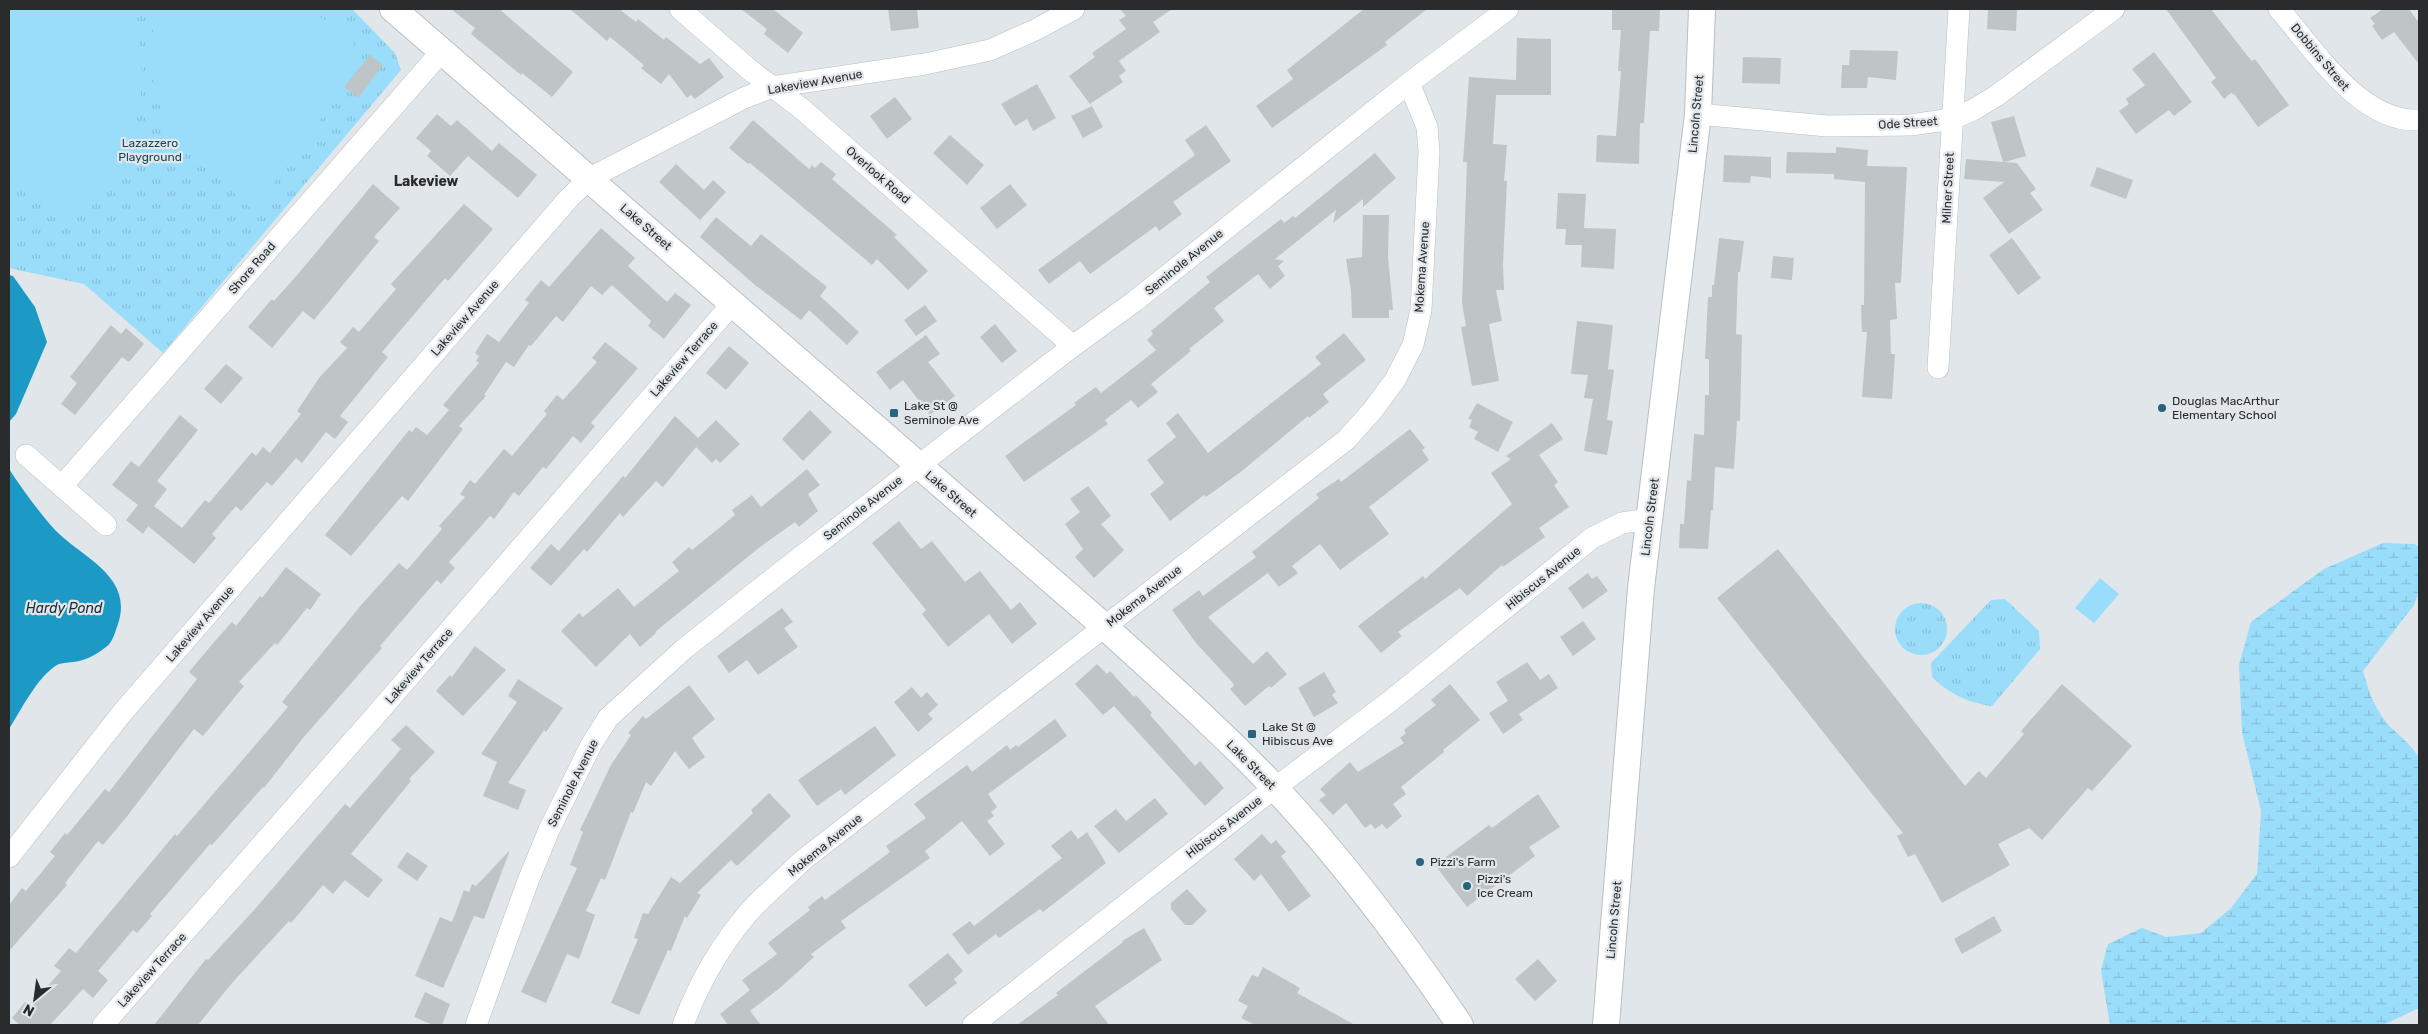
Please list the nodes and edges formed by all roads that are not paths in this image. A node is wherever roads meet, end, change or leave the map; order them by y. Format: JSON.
{"nodes":[{"id":1,"x":393,"y":9,"type":"edge"},
{"id":2,"x":680,"y":9,"type":"edge"},
{"id":3,"x":1074,"y":9,"type":"edge"},
{"id":4,"x":1508,"y":9,"type":"edge"},
{"id":5,"x":1702,"y":9,"type":"edge"},
{"id":6,"x":1959,"y":9,"type":"edge"},
{"id":7,"x":2114,"y":9,"type":"edge"},
{"id":8,"x":2279,"y":9,"type":"edge"},
{"id":9,"x":442,"y":50,"type":"junction"},
{"id":10,"x":1409,"y":83,"type":"junction"},
{"id":11,"x":772,"y":88,"type":"junction"},
{"id":12,"x":1698,"y":114,"type":"junction"},
{"id":13,"x":1952,"y":119,"type":"junction"},
{"id":14,"x":2419,"y":120,"type":"edge"},
{"id":15,"x":590,"y":178,"type":"junction"},
{"id":16,"x":732,"y":304,"type":"junction"},
{"id":17,"x":1073,"y":346,"type":"junction"},
{"id":18,"x":1938,"y":368,"type":"dead end"},
{"id":19,"x":26,"y":455,"type":"dead end"},
{"id":20,"x":918,"y":465,"type":"junction"},
{"id":21,"x":62,"y":486,"type":"junction"},
{"id":22,"x":1650,"y":519,"type":"junction"},
{"id":23,"x":106,"y":525,"type":"dead end"},
{"id":24,"x":1104,"y":627,"type":"junction"},
{"id":25,"x":1274,"y":788,"type":"junction"},
{"id":26,"x":9,"y":857,"type":"edge"},
{"id":27,"x":103,"y":1025,"type":"edge"},
{"id":28,"x":476,"y":1025,"type":"edge"},
{"id":29,"x":683,"y":1025,"type":"edge"},
{"id":30,"x":973,"y":1025,"type":"edge"},
{"id":31,"x":1460,"y":1025,"type":"edge"},
{"id":32,"x":1606,"y":1025,"type":"edge"}],
"edges":[{"from":1,"to":9,"type":"street","name":"Lake Street"},
{"from":2,"to":11,"type":"street","name":"Overlook Road"},
{"from":3,"to":11,"type":"street","name":"Lakeview Avenue"},
{"from":4,"to":10,"type":"street","name":"Seminole Avenue"},
{"from":5,"to":12,"type":"street","name":"Lincoln Street"},
{"from":6,"to":13,"type":"street","name":"Milner Street"},
{"from":7,"to":13,"type":"street","name":"Ode Street"},
{"from":8,"to":14,"type":"street","name":"Dobbins Street"},
{"from":9,"to":15,"type":"street","name":"Lake Street"},
{"from":9,"to":21,"type":"street","name":"Shore Road"},
{"from":10,"to":17,"type":"street","name":"Seminole Avenue"},
{"from":10,"to":24,"type":"street","name":"Mokema Avenue"},
{"from":11,"to":15,"type":"street","name":"Lakeview Avenue"},
{"from":11,"to":17,"type":"street","name":"Overlook Road"},
{"from":12,"to":13,"type":"street","name":"Ode Street"},
{"from":12,"to":22,"type":"street","name":"Lincoln Street"},
{"from":13,"to":18,"type":"street","name":"Milner Street"},
{"from":15,"to":16,"type":"street","name":"Lake Street"},
{"from":15,"to":26,"type":"street","name":"Lakeview Avenue"},
{"from":16,"to":20,"type":"street","name":"Lake Street"},
{"from":16,"to":27,"type":"street","name":"Lakeview Terrace"},
{"from":17,"to":20,"type":"street","name":"Seminole Avenue"},
{"from":19,"to":21,"type":"street"},
{"from":20,"to":24,"type":"street","name":"Lake Street"},
{"from":20,"to":28,"type":"street","name":"Seminole Avenue"},
{"from":21,"to":23,"type":"street"},
{"from":22,"to":25,"type":"street","name":"Hibiscus Avenue"},
{"from":22,"to":32,"type":"street","name":"Lincoln Street"},
{"from":24,"to":25,"type":"street","name":"Lake Street"},
{"from":24,"to":29,"type":"street","name":"Mokema Avenue"},
{"from":25,"to":30,"type":"street","name":"Hibiscus Avenue"},
{"from":25,"to":31,"type":"street","name":"Lake Street"}]}
